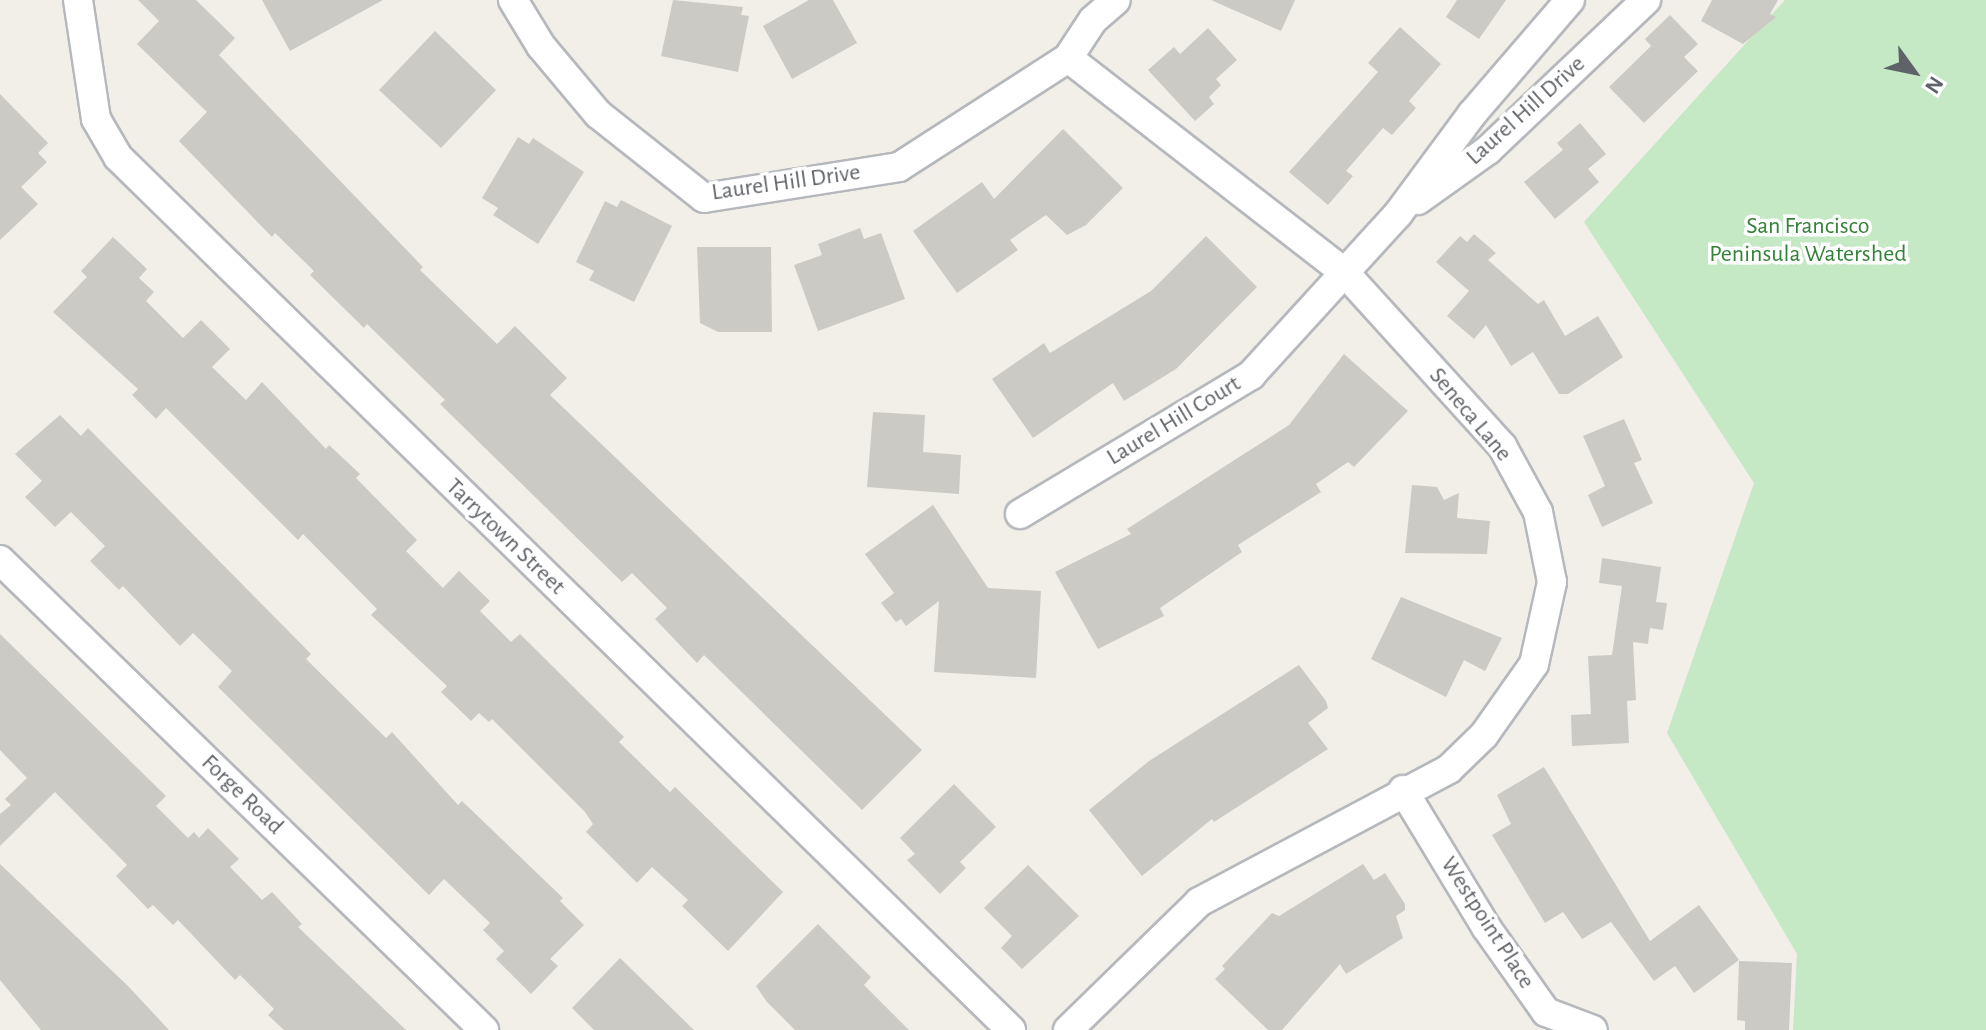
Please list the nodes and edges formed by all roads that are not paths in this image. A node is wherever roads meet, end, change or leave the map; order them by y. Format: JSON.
{"nodes":[{"id":1,"x":78,"y":0,"type":"edge"},
{"id":2,"x":513,"y":0,"type":"edge"},
{"id":3,"x":1116,"y":0,"type":"edge"},
{"id":4,"x":1570,"y":0,"type":"edge"},
{"id":5,"x":1646,"y":0,"type":"edge"},
{"id":6,"x":1095,"y":10,"type":"edge"},
{"id":7,"x":1068,"y":58,"type":"junction"},
{"id":8,"x":1398,"y":214,"type":"junction"},
{"id":9,"x":1344,"y":272,"type":"junction"},
{"id":10,"x":1020,"y":514,"type":"dead end"},
{"id":11,"x":0,"y":560,"type":"edge"},
{"id":12,"x":1403,"y":790,"type":"junction"},
{"id":13,"x":484,"y":1030,"type":"edge"},
{"id":14,"x":1011,"y":1030,"type":"edge"},
{"id":15,"x":1068,"y":1030,"type":"edge"},
{"id":16,"x":1593,"y":1030,"type":"edge"}],
"edges":[{"from":1,"to":14,"type":"street","name":"Tarrytown Street"},
{"from":2,"to":7,"type":"street","name":"Laurel Hill Drive"},
{"from":3,"to":6,"type":"street","name":"Laurel Hill Drive"},
{"from":4,"to":8,"type":"street","name":"Laurel Hill Drive"},
{"from":5,"to":8,"type":"street","name":"Laurel Hill Drive"},
{"from":6,"to":7,"type":"street","name":"Laurel Hill Drive"},
{"from":7,"to":9,"type":"street","name":"Seneca Lane"},
{"from":8,"to":9,"type":"street","name":"Laurel Hill Drive"},
{"from":9,"to":10,"type":"street","name":"Laurel Hill Court"},
{"from":9,"to":12,"type":"street","name":"Seneca Lane"},
{"from":11,"to":13,"type":"street","name":"Forge Road"},
{"from":12,"to":15,"type":"street","name":"Seneca Lane"},
{"from":12,"to":16,"type":"street","name":"Westpoint Place"}]}
